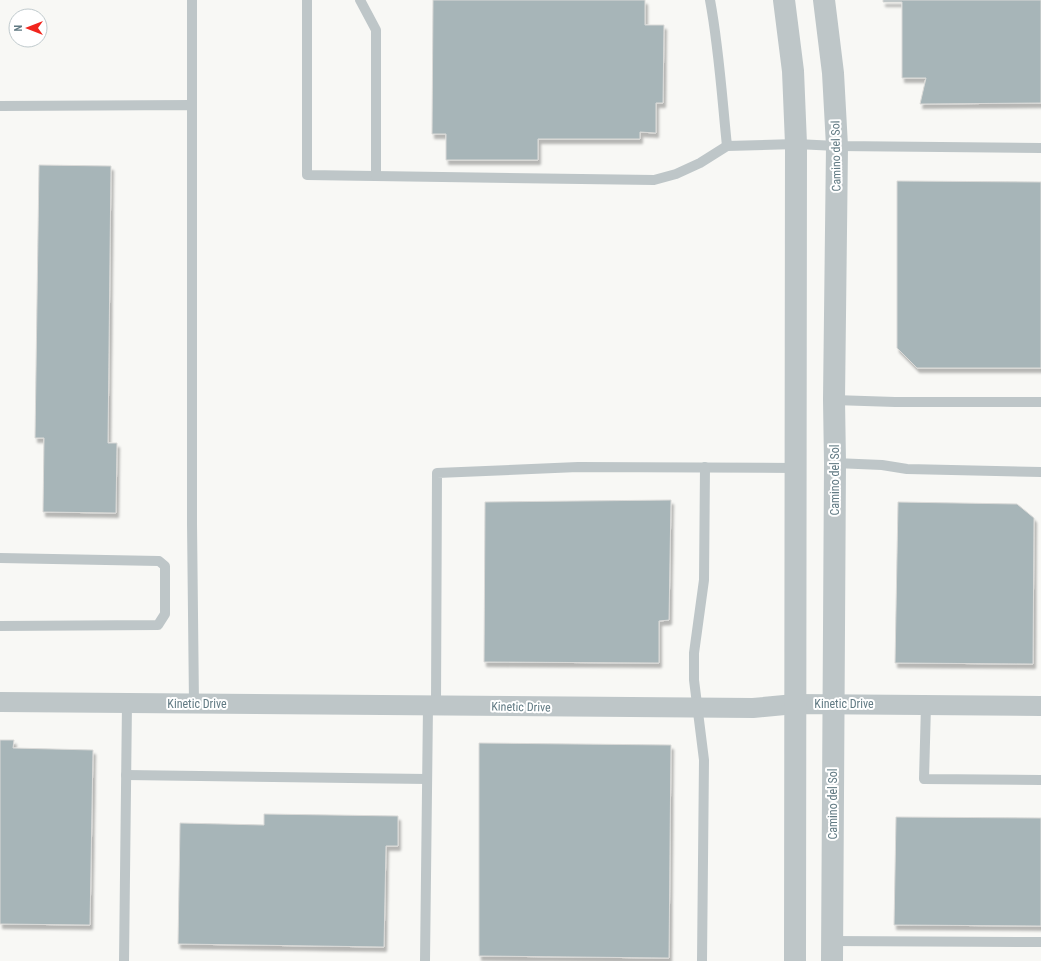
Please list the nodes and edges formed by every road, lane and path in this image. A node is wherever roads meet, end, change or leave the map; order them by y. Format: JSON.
{"nodes":[{"id":1,"x":192,"y":0,"type":"edge"},
{"id":2,"x":307,"y":0,"type":"edge"},
{"id":3,"x":360,"y":0,"type":"edge"},
{"id":4,"x":710,"y":0,"type":"edge"},
{"id":5,"x":784,"y":0,"type":"edge"},
{"id":6,"x":824,"y":0,"type":"edge"},
{"id":7,"x":192,"y":105,"type":"junction"},
{"id":8,"x":0,"y":106,"type":"edge"},
{"id":9,"x":796,"y":144,"type":"junction"},
{"id":10,"x":727,"y":146,"type":"junction"},
{"id":11,"x":838,"y":146,"type":"junction"},
{"id":12,"x":1041,"y":148,"type":"edge"},
{"id":13,"x":376,"y":176,"type":"junction"},
{"id":14,"x":834,"y":400,"type":"junction"},
{"id":15,"x":1041,"y":402,"type":"edge"},
{"id":16,"x":835,"y":463,"type":"junction"},
{"id":17,"x":705,"y":467,"type":"junction"},
{"id":18,"x":795,"y":468,"type":"junction"},
{"id":19,"x":1041,"y":472,"type":"edge"},
{"id":20,"x":0,"y":558,"type":"edge"},
{"id":21,"x":0,"y":626,"type":"edge"},
{"id":22,"x":0,"y":702,"type":"edge"},
{"id":23,"x":127,"y":703,"type":"junction"},
{"id":24,"x":194,"y":704,"type":"junction"},
{"id":25,"x":795,"y":704,"type":"junction"},
{"id":26,"x":834,"y":704,"type":"junction"},
{"id":27,"x":926,"y":705,"type":"junction"},
{"id":28,"x":432,"y":706,"type":"junction"},
{"id":29,"x":1041,"y":706,"type":"edge"},
{"id":30,"x":698,"y":708,"type":"junction"},
{"id":31,"x":126,"y":775,"type":"junction"},
{"id":32,"x":427,"y":779,"type":"junction"},
{"id":33,"x":1041,"y":780,"type":"edge"},
{"id":34,"x":1041,"y":942,"type":"edge"},
{"id":35,"x":832,"y":951,"type":"edge"},
{"id":36,"x":124,"y":961,"type":"edge"},
{"id":37,"x":425,"y":961,"type":"edge"},
{"id":38,"x":702,"y":961,"type":"edge"},
{"id":39,"x":795,"y":961,"type":"edge"}],
"edges":[{"from":1,"to":7,"type":"lane"},
{"from":2,"to":13,"type":"lane"},
{"from":3,"to":13,"type":"lane"},
{"from":4,"to":10,"type":"lane"},
{"from":5,"to":9,"type":"street"},
{"from":6,"to":11,"type":"street","name":"Camino del Sol"},
{"from":7,"to":8,"type":"lane"},
{"from":7,"to":24,"type":"lane"},
{"from":9,"to":10,"type":"lane"},
{"from":9,"to":11,"type":"lane"},
{"from":9,"to":18,"type":"street"},
{"from":10,"to":13,"type":"lane"},
{"from":11,"to":12,"type":"lane"},
{"from":11,"to":14,"type":"street","name":"Camino del Sol"},
{"from":14,"to":15,"type":"lane"},
{"from":14,"to":16,"type":"street","name":"Camino del Sol"},
{"from":16,"to":19,"type":"lane"},
{"from":16,"to":26,"type":"street","name":"Camino del Sol"},
{"from":17,"to":18,"type":"lane"},
{"from":17,"to":28,"type":"lane"},
{"from":17,"to":30,"type":"lane"},
{"from":18,"to":25,"type":"street"},
{"from":20,"to":21,"type":"lane"},
{"from":22,"to":23,"type":"street","name":"Kinetic Drive"},
{"from":23,"to":24,"type":"street","name":"Kinetic Drive"},
{"from":23,"to":31,"type":"lane"},
{"from":24,"to":28,"type":"street","name":"Kinetic Drive"},
{"from":25,"to":26,"type":"street","name":"Kinetic Drive"},
{"from":25,"to":30,"type":"street","name":"Kinetic Drive"},
{"from":25,"to":39,"type":"street"},
{"from":26,"to":27,"type":"street","name":"Kinetic Drive"},
{"from":26,"to":35,"type":"street","name":"Camino del Sol"},
{"from":27,"to":29,"type":"street","name":"Kinetic Drive"},
{"from":27,"to":33,"type":"lane"},
{"from":28,"to":30,"type":"street","name":"Kinetic Drive"},
{"from":28,"to":32,"type":"lane"},
{"from":30,"to":38,"type":"lane"},
{"from":31,"to":32,"type":"lane"},
{"from":31,"to":36,"type":"lane"},
{"from":32,"to":37,"type":"lane"},
{"from":34,"to":35,"type":"lane"}]}
